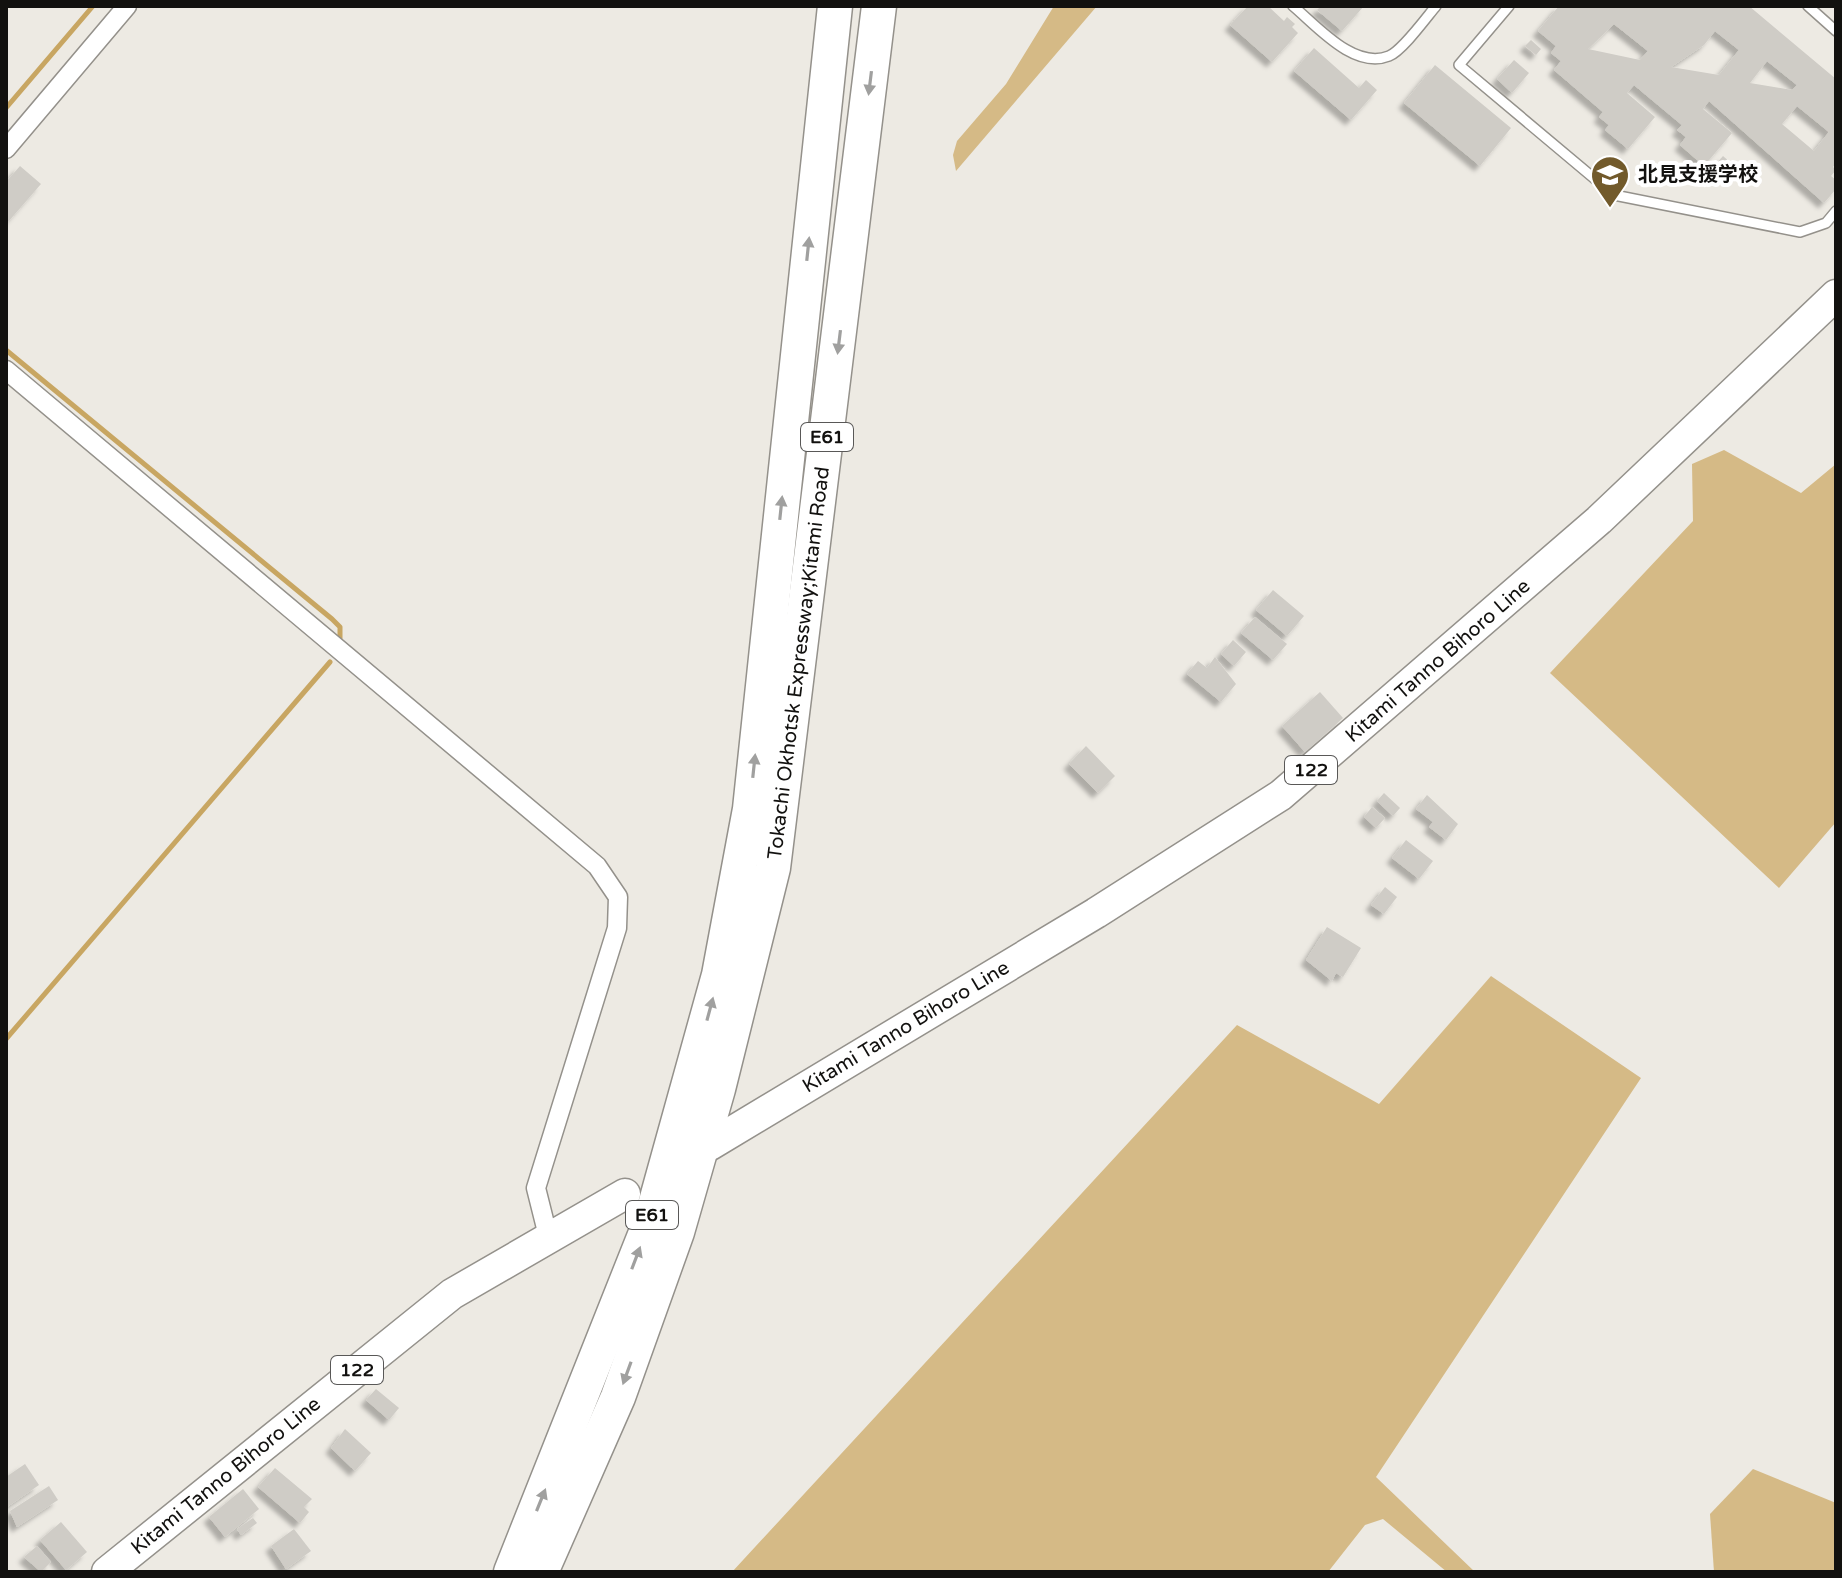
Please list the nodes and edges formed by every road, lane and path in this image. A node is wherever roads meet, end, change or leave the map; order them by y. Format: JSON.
{"nodes":[{"id":1,"x":127,"y":6,"type":"edge"},
{"id":2,"x":835,"y":6,"type":"edge"},
{"id":3,"x":879,"y":6,"type":"edge"},
{"id":4,"x":1293,"y":6,"type":"edge"},
{"id":5,"x":1436,"y":6,"type":"edge"},
{"id":6,"x":1509,"y":6,"type":"edge"},
{"id":7,"x":1808,"y":6,"type":"edge"},
{"id":8,"x":1836,"y":31,"type":"edge"},
{"id":9,"x":6,"y":149,"type":"edge"},
{"id":10,"x":1836,"y":211,"type":"edge"},
{"id":11,"x":1836,"y":295,"type":"edge"},
{"id":12,"x":6,"y":370,"type":"edge"},
{"id":13,"x":710,"y":1145,"type":"dead end"},
{"id":14,"x":625,"y":1194,"type":"dead end"},
{"id":15,"x":548,"y":1236,"type":"junction"},
{"id":16,"x":107,"y":1572,"type":"edge"},
{"id":17,"x":511,"y":1572,"type":"edge"},
{"id":18,"x":542,"y":1572,"type":"edge"}],
"edges":[{"from":1,"to":9,"type":"street"},
{"from":17,"to":2,"type":"highway","name":"Tokachi Okhotsk Expressway;Kitami Road","number":"E61","one_way":true},
{"from":3,"to":18,"type":"highway","name":"Tokachi Okhotsk Expressway;Kitami Road","number":"E61","one_way":true},
{"from":4,"to":5,"type":"lane"},
{"from":6,"to":10,"type":"lane"},
{"from":7,"to":8,"type":"lane"},
{"from":11,"to":13,"type":"main road","name":"Kitami Tanno Bihoro Line","number":"122"},
{"from":12,"to":15,"type":"street"},
{"from":14,"to":15,"type":"main road","name":"Kitami Tanno Bihoro Line","number":"122"},
{"from":15,"to":16,"type":"main road","name":"Kitami Tanno Bihoro Line","number":"122"}]}
